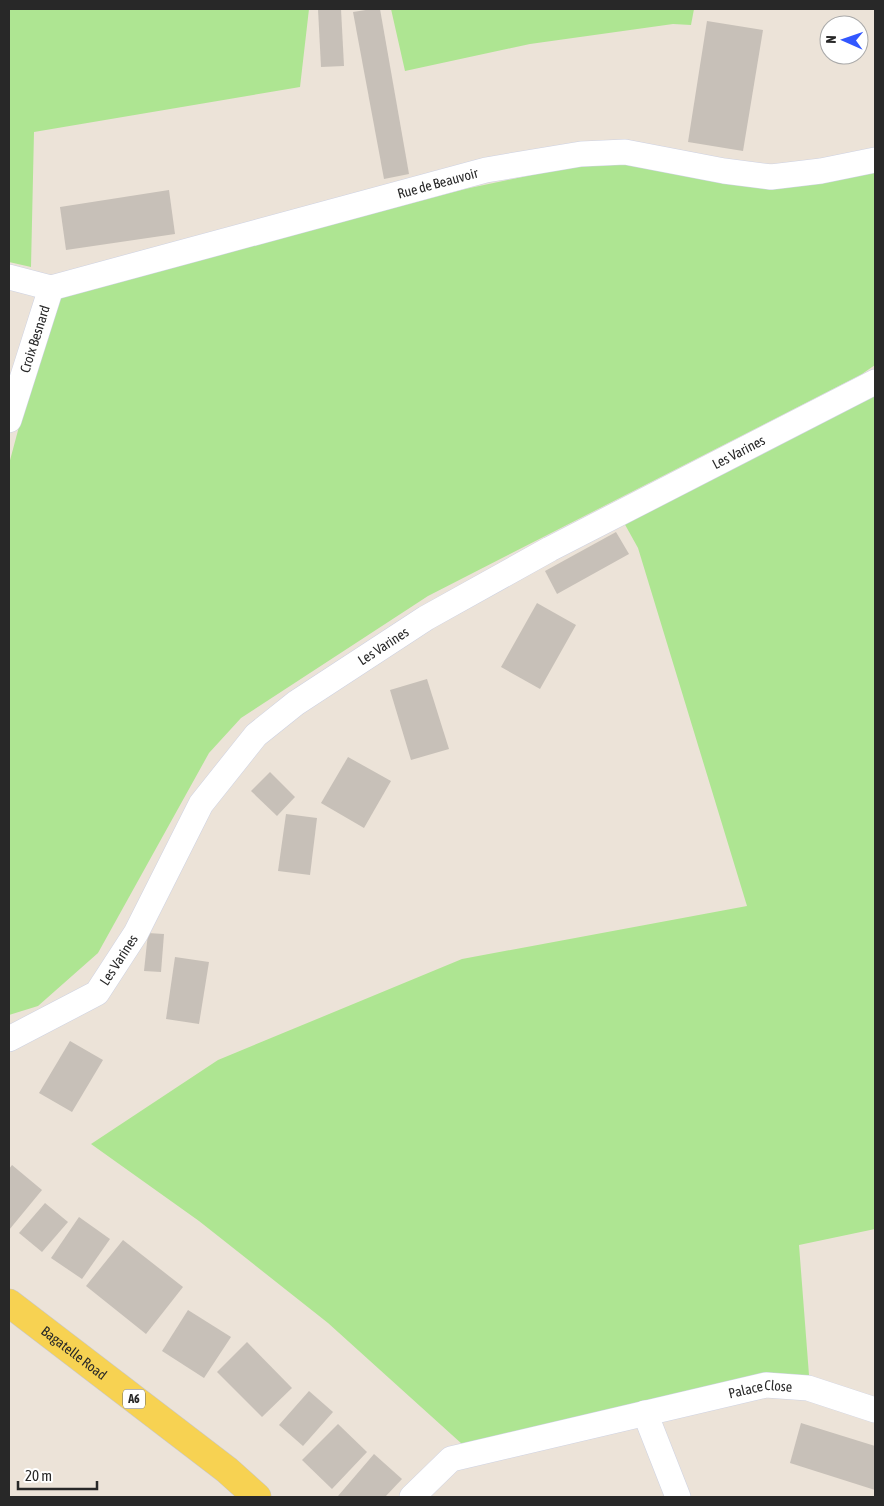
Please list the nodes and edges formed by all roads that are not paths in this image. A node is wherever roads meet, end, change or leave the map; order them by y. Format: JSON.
{"nodes":[{"id":1,"x":875,"y":160,"type":"edge"},
{"id":2,"x":9,"y":277,"type":"edge"},
{"id":3,"x":51,"y":288,"type":"junction"},
{"id":4,"x":875,"y":382,"type":"edge"},
{"id":5,"x":9,"y":420,"type":"edge"},
{"id":6,"x":9,"y":1039,"type":"edge"},
{"id":7,"x":9,"y":1303,"type":"edge"},
{"id":8,"x":875,"y":1410,"type":"edge"},
{"id":9,"x":645,"y":1413,"type":"junction"},
{"id":10,"x":257,"y":1497,"type":"edge"},
{"id":11,"x":412,"y":1497,"type":"edge"},
{"id":12,"x":678,"y":1497,"type":"edge"}],
"edges":[{"from":1,"to":3,"type":"street","name":"Rue de Beauvoir"},
{"from":2,"to":3,"type":"street","name":"Rue de Beauvoir"},
{"from":3,"to":5,"type":"street","name":"Croix Besnard"},
{"from":4,"to":6,"type":"street","name":"Les Varines"},
{"from":7,"to":10,"type":"main road","name":"Bagatelle Road","number":"A6"},
{"from":8,"to":9,"type":"street","name":"Palace Close"},
{"from":9,"to":11,"type":"street","name":"Palace Close"},
{"from":9,"to":12,"type":"street"}]}
